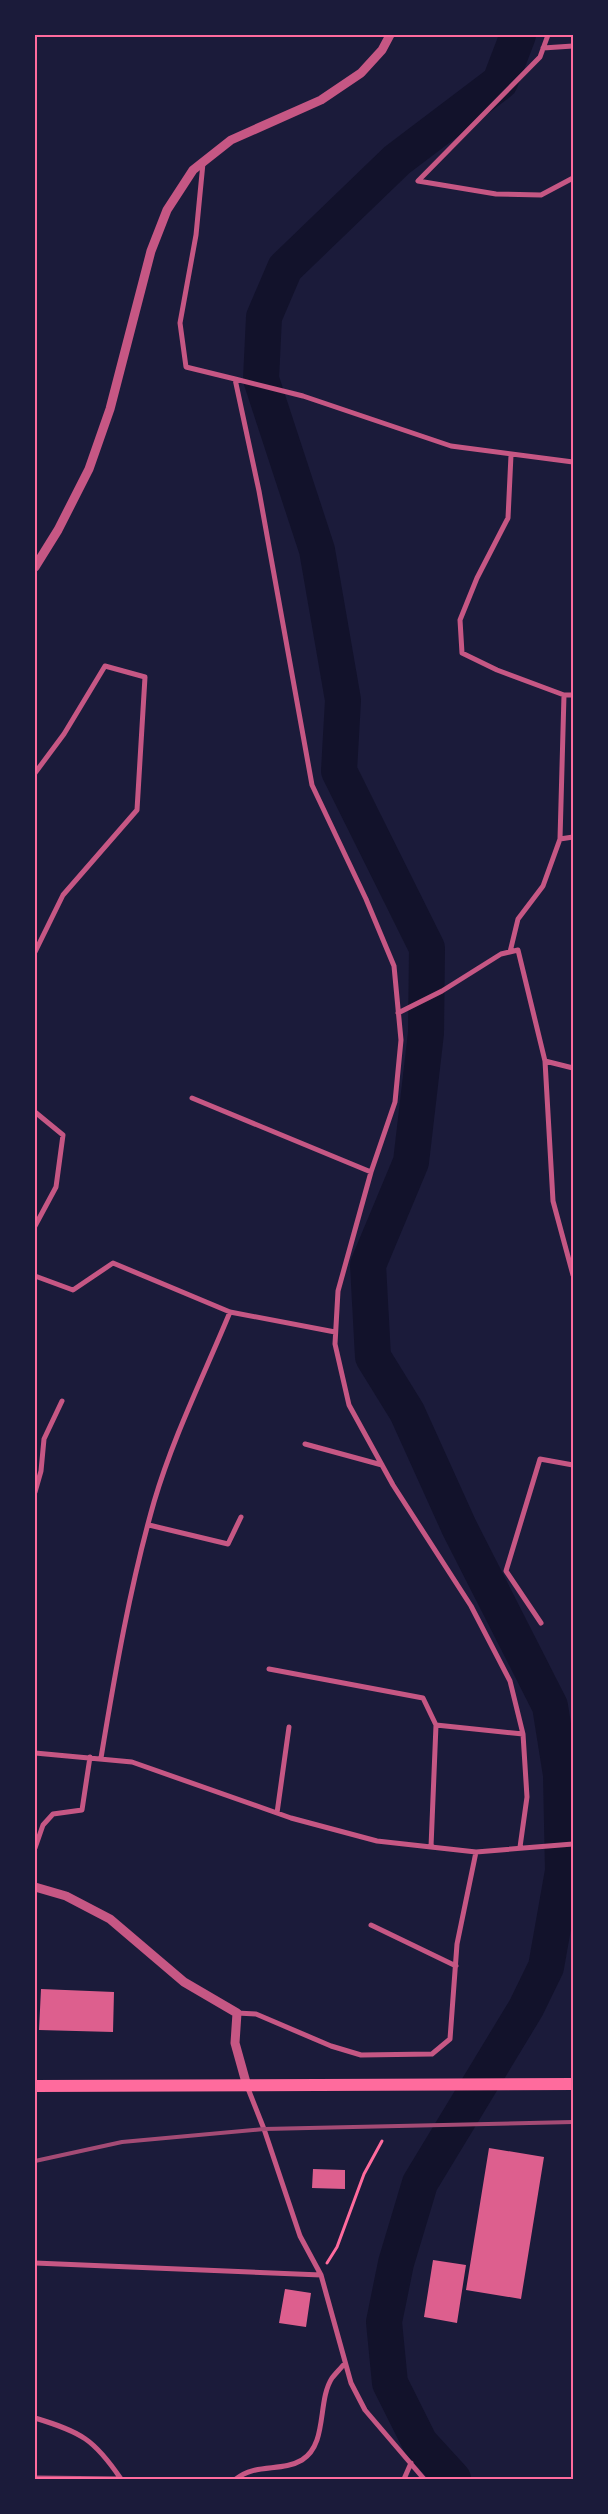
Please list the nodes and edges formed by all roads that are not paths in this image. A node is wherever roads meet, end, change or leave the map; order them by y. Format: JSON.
{"nodes":[{"id":1,"x":390,"y":35,"type":"edge"},
{"id":2,"x":548,"y":35,"type":"edge"},
{"id":3,"x":573,"y":46,"type":"edge"},
{"id":4,"x":544,"y":48,"type":"junction"},
{"id":5,"x":204,"y":162,"type":"junction"},
{"id":6,"x":573,"y":178,"type":"edge"},
{"id":7,"x":236,"y":380,"type":"junction"},
{"id":8,"x":511,"y":455,"type":"junction"},
{"id":9,"x":573,"y":462,"type":"edge"},
{"id":10,"x":35,"y":567,"type":"edge"},
{"id":11,"x":564,"y":695,"type":"junction"},
{"id":12,"x":573,"y":695,"type":"edge"},
{"id":13,"x":35,"y":773,"type":"edge"},
{"id":14,"x":573,"y":838,"type":"edge"},
{"id":15,"x":560,"y":839,"type":"junction"},
{"id":16,"x":35,"y":952,"type":"edge"},
{"id":17,"x":510,"y":952,"type":"junction"},
{"id":18,"x":399,"y":1012,"type":"junction"},
{"id":19,"x":545,"y":1061,"type":"junction"},
{"id":20,"x":573,"y":1068,"type":"edge"},
{"id":21,"x":192,"y":1098,"type":"dead end"},
{"id":22,"x":35,"y":1112,"type":"edge"},
{"id":23,"x":371,"y":1172,"type":"junction"},
{"id":24,"x":35,"y":1226,"type":"edge"},
{"id":25,"x":573,"y":1275,"type":"edge"},
{"id":26,"x":35,"y":1276,"type":"edge"},
{"id":27,"x":230,"y":1312,"type":"junction"},
{"id":28,"x":335,"y":1332,"type":"junction"},
{"id":29,"x":62,"y":1401,"type":"dead end"},
{"id":30,"x":305,"y":1444,"type":"dead end"},
{"id":31,"x":382,"y":1465,"type":"junction"},
{"id":32,"x":573,"y":1465,"type":"edge"},
{"id":33,"x":35,"y":1492,"type":"edge"},
{"id":34,"x":241,"y":1517,"type":"dead end"},
{"id":35,"x":149,"y":1525,"type":"junction"},
{"id":36,"x":541,"y":1623,"type":"dead end"},
{"id":37,"x":269,"y":1669,"type":"dead end"},
{"id":38,"x":436,"y":1725,"type":"junction"},
{"id":39,"x":289,"y":1727,"type":"dead end"},
{"id":40,"x":523,"y":1734,"type":"junction"},
{"id":41,"x":35,"y":1753,"type":"edge"},
{"id":42,"x":90,"y":1757,"type":"junction"},
{"id":43,"x":101,"y":1758,"type":"junction"},
{"id":44,"x":277,"y":1813,"type":"junction"},
{"id":45,"x":573,"y":1844,"type":"edge"},
{"id":46,"x":431,"y":1847,"type":"junction"},
{"id":47,"x":35,"y":1848,"type":"edge"},
{"id":48,"x":520,"y":1848,"type":"junction"},
{"id":49,"x":476,"y":1852,"type":"junction"},
{"id":50,"x":35,"y":1887,"type":"edge"},
{"id":51,"x":371,"y":1925,"type":"dead end"},
{"id":52,"x":456,"y":1966,"type":"junction"},
{"id":53,"x":237,"y":2013,"type":"junction"},
{"id":54,"x":573,"y":2084,"type":"edge"},
{"id":55,"x":35,"y":2086,"type":"edge"},
{"id":56,"x":247,"y":2086,"type":"junction"},
{"id":57,"x":35,"y":2263,"type":"edge"},
{"id":58,"x":321,"y":2274,"type":"junction"},
{"id":59,"x":345,"y":2363,"type":"junction"},
{"id":60,"x":35,"y":2418,"type":"edge"},
{"id":61,"x":412,"y":2463,"type":"junction"},
{"id":62,"x":35,"y":2478,"type":"edge"},
{"id":63,"x":121,"y":2479,"type":"edge"},
{"id":64,"x":236,"y":2479,"type":"edge"},
{"id":65,"x":404,"y":2479,"type":"edge"},
{"id":66,"x":424,"y":2479,"type":"edge"}],
"edges":[{"from":1,"to":5,"type":"street"},
{"from":2,"to":4,"type":"street"},
{"from":3,"to":4,"type":"street"},
{"from":4,"to":6,"type":"street"},
{"from":5,"to":7,"type":"street"},
{"from":5,"to":10,"type":"street"},
{"from":7,"to":8,"type":"street"},
{"from":7,"to":18,"type":"street"},
{"from":8,"to":9,"type":"street"},
{"from":8,"to":11,"type":"street"},
{"from":11,"to":12,"type":"street"},
{"from":11,"to":15,"type":"street"},
{"from":13,"to":16,"type":"street"},
{"from":14,"to":15,"type":"street"},
{"from":15,"to":17,"type":"street"},
{"from":17,"to":18,"type":"street"},
{"from":17,"to":19,"type":"street"},
{"from":18,"to":23,"type":"street"},
{"from":19,"to":20,"type":"street"},
{"from":19,"to":25,"type":"street"},
{"from":21,"to":23,"type":"street"},
{"from":22,"to":24,"type":"street"},
{"from":23,"to":28,"type":"street"},
{"from":26,"to":27,"type":"street"},
{"from":27,"to":28,"type":"street"},
{"from":27,"to":35,"type":"street"},
{"from":28,"to":31,"type":"street"},
{"from":29,"to":33,"type":"street"},
{"from":30,"to":31,"type":"street"},
{"from":31,"to":40,"type":"street"},
{"from":32,"to":36,"type":"street"},
{"from":34,"to":35,"type":"street"},
{"from":35,"to":43,"type":"street"},
{"from":37,"to":38,"type":"street"},
{"from":38,"to":40,"type":"street"},
{"from":38,"to":46,"type":"street"},
{"from":39,"to":44,"type":"street"},
{"from":40,"to":48,"type":"street"},
{"from":41,"to":42,"type":"street"},
{"from":42,"to":43,"type":"street"},
{"from":42,"to":47,"type":"street"},
{"from":43,"to":44,"type":"street"},
{"from":44,"to":46,"type":"street"},
{"from":45,"to":48,"type":"street"},
{"from":46,"to":49,"type":"street"},
{"from":48,"to":49,"type":"street"},
{"from":49,"to":52,"type":"street"},
{"from":50,"to":53,"type":"street"},
{"from":51,"to":52,"type":"street"},
{"from":52,"to":53,"type":"street"},
{"from":53,"to":56,"type":"street"},
{"from":54,"to":56,"type":"main road"},
{"from":55,"to":56,"type":"main road"},
{"from":56,"to":58,"type":"street"},
{"from":57,"to":58,"type":"street"},
{"from":58,"to":59,"type":"street"},
{"from":59,"to":61,"type":"street"},
{"from":59,"to":64,"type":"street"},
{"from":60,"to":63,"type":"street"},
{"from":61,"to":65,"type":"street"},
{"from":61,"to":66,"type":"street"},
{"from":62,"to":63,"type":"street"}]}
